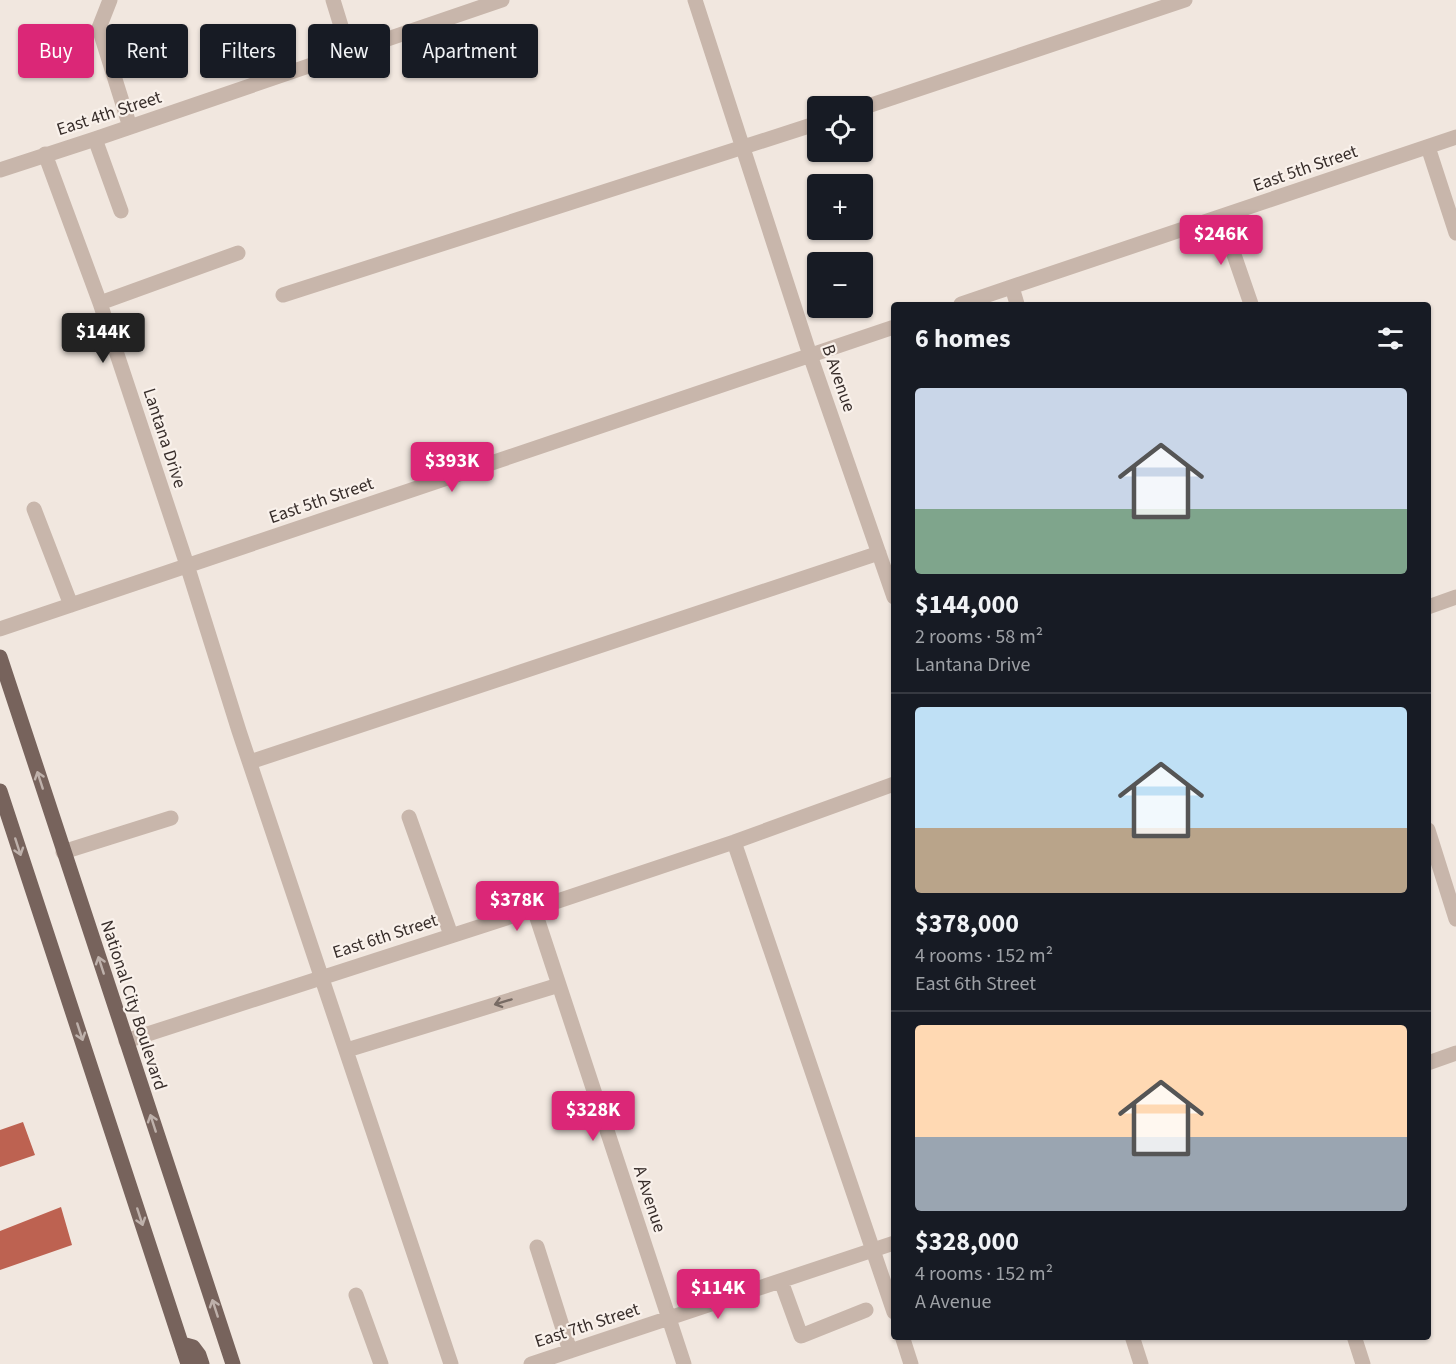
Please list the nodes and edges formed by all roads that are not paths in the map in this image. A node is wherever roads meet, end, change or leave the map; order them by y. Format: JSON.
{"nodes":[{"id":1,"x":110,"y":0,"type":"edge"},
{"id":2,"x":333,"y":0,"type":"edge"},
{"id":3,"x":502,"y":0,"type":"edge"},
{"id":4,"x":695,"y":0,"type":"edge"},
{"id":5,"x":1185,"y":0,"type":"edge"},
{"id":6,"x":340,"y":24,"type":"edge"},
{"id":7,"x":390,"y":38,"type":"edge"},
{"id":8,"x":308,"y":66,"type":"edge"},
{"id":9,"x":873,"y":104,"type":"edge"},
{"id":10,"x":130,"y":127,"type":"junction"},
{"id":11,"x":807,"y":127,"type":"edge"},
{"id":12,"x":1456,"y":137,"type":"edge"},
{"id":13,"x":95,"y":139,"type":"junction"},
{"id":14,"x":1428,"y":147,"type":"junction"},
{"id":15,"x":742,"y":149,"type":"junction"},
{"id":16,"x":45,"y":154,"type":"junction"},
{"id":17,"x":0,"y":170,"type":"edge"},
{"id":18,"x":121,"y":211,"type":"dead end"},
{"id":19,"x":1221,"y":217,"type":"junction"},
{"id":20,"x":1456,"y":232,"type":"edge"},
{"id":21,"x":238,"y":253,"type":"dead end"},
{"id":22,"x":1012,"y":287,"type":"junction"},
{"id":23,"x":283,"y":295,"type":"dead end"},
{"id":24,"x":967,"y":302,"type":"edge"},
{"id":25,"x":1016,"y":302,"type":"edge"},
{"id":26,"x":1250,"y":302,"type":"edge"},
{"id":27,"x":100,"y":303,"type":"junction"},
{"id":28,"x":891,"y":328,"type":"edge"},
{"id":29,"x":810,"y":355,"type":"junction"},
{"id":30,"x":34,"y":509,"type":"dead end"},
{"id":31,"x":879,"y":553,"type":"junction"},
{"id":32,"x":187,"y":565,"type":"junction"},
{"id":33,"x":891,"y":588,"type":"edge"},
{"id":34,"x":1456,"y":597,"type":"edge"},
{"id":35,"x":71,"y":605,"type":"junction"},
{"id":36,"x":1431,"y":606,"type":"edge"},
{"id":37,"x":0,"y":629,"type":"edge"},
{"id":38,"x":0,"y":657,"type":"edge"},
{"id":39,"x":250,"y":762,"type":"junction"},
{"id":40,"x":891,"y":785,"type":"edge"},
{"id":41,"x":0,"y":791,"type":"edge"},
{"id":42,"x":410,"y":817,"type":"dead end"},
{"id":43,"x":171,"y":818,"type":"dead end"},
{"id":44,"x":1431,"y":840,"type":"edge"},
{"id":45,"x":734,"y":843,"type":"junction"},
{"id":46,"x":63,"y":852,"type":"junction"},
{"id":47,"x":534,"y":909,"type":"junction"},
{"id":48,"x":1456,"y":919,"type":"edge"},
{"id":49,"x":451,"y":935,"type":"junction"},
{"id":50,"x":322,"y":976,"type":"junction"},
{"id":51,"x":559,"y":985,"type":"junction"},
{"id":52,"x":126,"y":1041,"type":"junction"},
{"id":53,"x":347,"y":1050,"type":"junction"},
{"id":54,"x":1456,"y":1053,"type":"edge"},
{"id":55,"x":1431,"y":1062,"type":"edge"},
{"id":56,"x":891,"y":1245,"type":"edge"},
{"id":57,"x":537,"y":1247,"type":"dead end"},
{"id":58,"x":874,"y":1250,"type":"junction"},
{"id":59,"x":781,"y":1281,"type":"junction"},
{"id":60,"x":356,"y":1295,"type":"dead end"},
{"id":61,"x":891,"y":1303,"type":"edge"},
{"id":62,"x":866,"y":1310,"type":"dead end"},
{"id":63,"x":669,"y":1319,"type":"junction"},
{"id":64,"x":903,"y":1340,"type":"edge"},
{"id":65,"x":1133,"y":1340,"type":"edge"},
{"id":66,"x":1355,"y":1340,"type":"edge"},
{"id":67,"x":182,"y":1344,"type":"junction"},
{"id":68,"x":570,"y":1351,"type":"junction"},
{"id":69,"x":188,"y":1364,"type":"edge"},
{"id":70,"x":202,"y":1364,"type":"edge"},
{"id":71,"x":233,"y":1364,"type":"edge"},
{"id":72,"x":381,"y":1364,"type":"edge"},
{"id":73,"x":450,"y":1364,"type":"edge"},
{"id":74,"x":531,"y":1364,"type":"edge"},
{"id":75,"x":684,"y":1364,"type":"edge"},
{"id":76,"x":911,"y":1364,"type":"edge"},
{"id":77,"x":1141,"y":1364,"type":"edge"},
{"id":78,"x":1362,"y":1364,"type":"edge"}],
"edges":[{"from":1,"to":10,"type":"street"},
{"from":2,"to":6,"type":"street"},
{"from":3,"to":7,"type":"street","name":"East 4th Street"},
{"from":4,"to":15,"type":"street","name":"B Avenue"},
{"from":5,"to":9,"type":"street"},
{"from":8,"to":10,"type":"street","name":"East 4th Street"},
{"from":10,"to":13,"type":"street","name":"East 4th Street"},
{"from":11,"to":15,"type":"street"},
{"from":12,"to":14,"type":"street","name":"East 5th Street"},
{"from":13,"to":16,"type":"street","name":"East 4th Street"},
{"from":13,"to":18,"type":"street"},
{"from":14,"to":19,"type":"street","name":"East 5th Street"},
{"from":14,"to":20,"type":"street"},
{"from":15,"to":23,"type":"street"},
{"from":15,"to":29,"type":"street","name":"B Avenue"},
{"from":16,"to":17,"type":"street","name":"East 4th Street"},
{"from":16,"to":27,"type":"street","name":"Lantana Drive"},
{"from":19,"to":22,"type":"street","name":"East 5th Street"},
{"from":19,"to":26,"type":"street"},
{"from":21,"to":27,"type":"street"},
{"from":22,"to":24,"type":"street","name":"East 5th Street"},
{"from":22,"to":25,"type":"street"},
{"from":27,"to":32,"type":"street","name":"Lantana Drive"},
{"from":28,"to":29,"type":"street","name":"East 5th Street"},
{"from":29,"to":31,"type":"street","name":"B Avenue"},
{"from":29,"to":32,"type":"street","name":"East 5th Street"},
{"from":30,"to":35,"type":"street"},
{"from":31,"to":33,"type":"street","name":"B Avenue"},
{"from":31,"to":39,"type":"street"},
{"from":32,"to":35,"type":"street","name":"East 5th Street"},
{"from":32,"to":39,"type":"street","name":"Lantana Drive"},
{"from":34,"to":36,"type":"street"},
{"from":35,"to":37,"type":"street","name":"East 5th Street"},
{"from":46,"to":38,"type":"main road","name":"National City Boulevard","one_way":true},
{"from":39,"to":50,"type":"street","name":"Lantana Drive"},
{"from":40,"to":45,"type":"street","name":"East 6th Street"},
{"from":41,"to":67,"type":"main road","one_way":true},
{"from":42,"to":49,"type":"street"},
{"from":43,"to":46,"type":"street"},
{"from":44,"to":48,"type":"street"},
{"from":45,"to":47,"type":"street","name":"East 6th Street"},
{"from":45,"to":58,"type":"street"},
{"from":52,"to":46,"type":"main road","name":"National City Boulevard","one_way":true},
{"from":47,"to":49,"type":"street","name":"East 6th Street"},
{"from":47,"to":51,"type":"street","name":"A Avenue"},
{"from":49,"to":50,"type":"street","name":"East 6th Street"},
{"from":50,"to":52,"type":"street","name":"East 6th Street"},
{"from":50,"to":53,"type":"street","name":"Lantana Drive"},
{"from":51,"to":53,"type":"street","one_way":true},
{"from":51,"to":63,"type":"street","name":"A Avenue"},
{"from":71,"to":52,"type":"main road","name":"National City Boulevard","one_way":true},
{"from":53,"to":73,"type":"street","name":"Lantana Drive"},
{"from":54,"to":55,"type":"street"},
{"from":56,"to":58,"type":"street","name":"East 7th Street"},
{"from":57,"to":68,"type":"street"},
{"from":58,"to":59,"type":"street","name":"East 7th Street"},
{"from":58,"to":61,"type":"street"},
{"from":59,"to":62,"type":"street"},
{"from":59,"to":63,"type":"street","name":"East 7th Street"},
{"from":60,"to":72,"type":"street"},
{"from":63,"to":68,"type":"street","name":"East 7th Street"},
{"from":63,"to":75,"type":"street","name":"A Avenue"},
{"from":64,"to":76,"type":"street"},
{"from":65,"to":77,"type":"street"},
{"from":66,"to":78,"type":"street"},
{"from":67,"to":69,"type":"main road"},
{"from":67,"to":70,"type":"main road"},
{"from":68,"to":74,"type":"street","name":"East 7th Street"}]}
